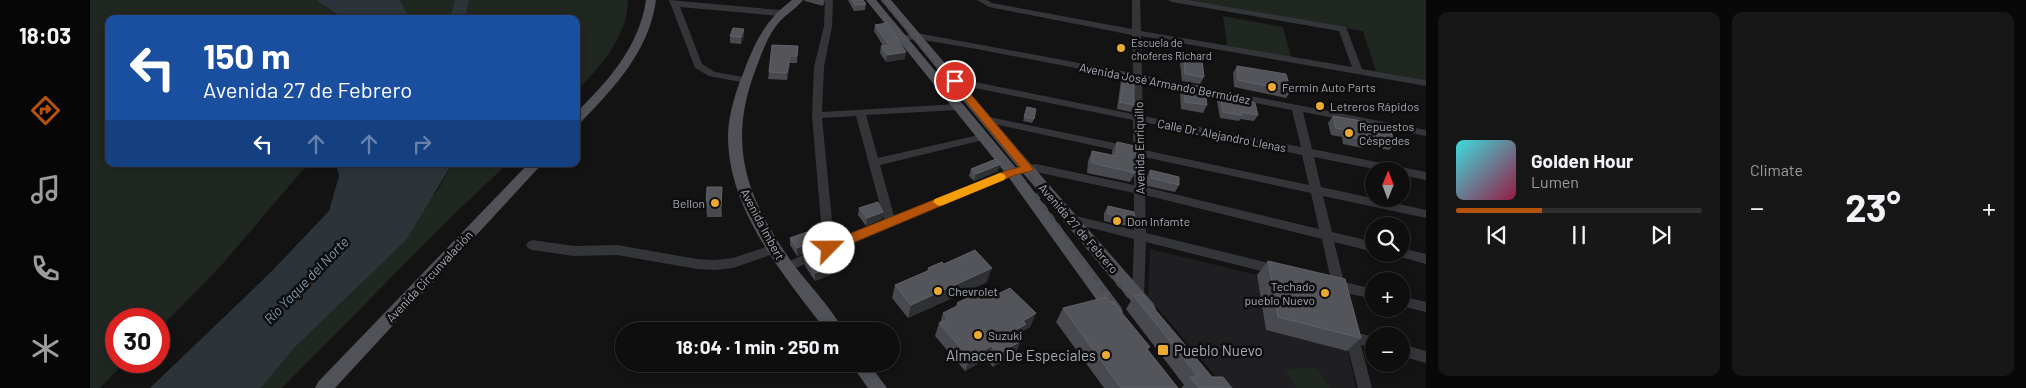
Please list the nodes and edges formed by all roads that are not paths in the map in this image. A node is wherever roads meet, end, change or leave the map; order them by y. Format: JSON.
{"nodes":[{"id":1,"x":651,"y":0,"type":"edge"},
{"id":2,"x":798,"y":0,"type":"edge"},
{"id":3,"x":829,"y":0,"type":"edge"},
{"id":4,"x":871,"y":0,"type":"edge"},
{"id":5,"x":886,"y":0,"type":"edge"},
{"id":6,"x":1136,"y":0,"type":"edge"},
{"id":7,"x":1172,"y":0,"type":"edge"},
{"id":8,"x":674,"y":2,"type":"edge"},
{"id":9,"x":982,"y":2,"type":"edge"},
{"id":10,"x":780,"y":13,"type":"junction"},
{"id":11,"x":1137,"y":33,"type":"junction"},
{"id":12,"x":918,"y":36,"type":"junction"},
{"id":13,"x":903,"y":38,"type":"junction"},
{"id":14,"x":1358,"y":70,"type":"junction"},
{"id":15,"x":1138,"y":77,"type":"junction"},
{"id":16,"x":746,"y":80,"type":"junction"},
{"id":17,"x":955,"y":81,"type":"junction"},
{"id":18,"x":1426,"y":83,"type":"edge"},
{"id":19,"x":958,"y":107,"type":"junction"},
{"id":20,"x":1297,"y":109,"type":"junction"},
{"id":21,"x":860,"y":113,"type":"junction"},
{"id":22,"x":817,"y":115,"type":"junction"},
{"id":23,"x":580,"y":116,"type":"edge"},
{"id":24,"x":1138,"y":118,"type":"junction"},
{"id":25,"x":986,"y":119,"type":"junction"},
{"id":26,"x":1426,"y":133,"type":"edge"},
{"id":27,"x":983,"y":137,"type":"junction"},
{"id":28,"x":1139,"y":152,"type":"junction"},
{"id":29,"x":1307,"y":152,"type":"junction"},
{"id":30,"x":874,"y":163,"type":"junction"},
{"id":31,"x":1365,"y":164,"type":"edge"},
{"id":32,"x":532,"y":167,"type":"edge"},
{"id":33,"x":1028,"y":169,"type":"junction"},
{"id":34,"x":1012,"y":172,"type":"junction"},
{"id":35,"x":1410,"y":173,"type":"edge"},
{"id":36,"x":1426,"y":176,"type":"edge"},
{"id":37,"x":1139,"y":190,"type":"junction"},
{"id":38,"x":1315,"y":190,"type":"junction"},
{"id":39,"x":1426,"y":214,"type":"edge"},
{"id":40,"x":1072,"y":219,"type":"junction"},
{"id":41,"x":890,"y":222,"type":"junction"},
{"id":42,"x":1140,"y":236,"type":"junction"},
{"id":43,"x":1326,"y":236,"type":"junction"},
{"id":44,"x":532,"y":245,"type":"dead end"},
{"id":45,"x":1365,"y":245,"type":"edge"},
{"id":46,"x":829,"y":248,"type":"junction"},
{"id":47,"x":775,"y":249,"type":"junction"},
{"id":48,"x":1410,"y":255,"type":"edge"},
{"id":49,"x":1426,"y":259,"type":"edge"},
{"id":50,"x":787,"y":267,"type":"junction"},
{"id":51,"x":1291,"y":274,"type":"edge"},
{"id":52,"x":1320,"y":281,"type":"edge"},
{"id":53,"x":1339,"y":286,"type":"junction"},
{"id":54,"x":1365,"y":292,"type":"edge"},
{"id":55,"x":1138,"y":296,"type":"junction"},
{"id":56,"x":1343,"y":303,"type":"edge"},
{"id":57,"x":1410,"y":303,"type":"edge"},
{"id":58,"x":1426,"y":306,"type":"edge"},
{"id":59,"x":1157,"y":319,"type":"edge"},
{"id":60,"x":1347,"y":320,"type":"edge"},
{"id":61,"x":828,"y":322,"type":"edge"},
{"id":62,"x":1123,"y":323,"type":"edge"},
{"id":63,"x":1352,"y":337,"type":"junction"},
{"id":64,"x":1365,"y":341,"type":"edge"},
{"id":65,"x":1410,"y":353,"type":"edge"},
{"id":66,"x":1426,"y":357,"type":"edge"},
{"id":67,"x":865,"y":372,"type":"edge"},
{"id":68,"x":324,"y":388,"type":"edge"},
{"id":69,"x":878,"y":388,"type":"edge"},
{"id":70,"x":1365,"y":388,"type":"edge"}],
"edges":[{"from":1,"to":23,"type":"main road"},
{"from":2,"to":10,"type":"main road","name":"Avenida Imbert"},
{"from":3,"to":22,"type":"street"},
{"from":4,"to":13,"type":"main road","name":"Avenida 27 de Febrero"},
{"from":5,"to":12,"type":"main road","name":"Avenida 27 de Febrero"},
{"from":6,"to":11,"type":"street","name":"Avenida Enriquillo"},
{"from":7,"to":14,"type":"street"},
{"from":8,"to":10,"type":"street"},
{"from":8,"to":16,"type":"street"},
{"from":9,"to":11,"type":"street"},
{"from":10,"to":16,"type":"main road","name":"Avenida Imbert"},
{"from":11,"to":14,"type":"street"},
{"from":11,"to":15,"type":"street","name":"Avenida Enriquillo"},
{"from":12,"to":13,"type":"street","name":"Avenida José Armando Bermúdez"},
{"from":12,"to":15,"type":"street","name":"Avenida José Armando Bermúdez"},
{"from":12,"to":17,"type":"main road","name":"Avenida 27 de Febrero"},
{"from":13,"to":19,"type":"main road","name":"Avenida 27 de Febrero"},
{"from":14,"to":18,"type":"street"},
{"from":15,"to":20,"type":"street","name":"Avenida José Armando Bermúdez"},
{"from":15,"to":24,"type":"street","name":"Avenida Enriquillo"},
{"from":16,"to":47,"type":"main road","name":"Avenida Imbert"},
{"from":17,"to":24,"type":"street","name":"Calle Dr. Alejandro Llenas"},
{"from":17,"to":25,"type":"main road","name":"Avenida 27 de Febrero"},
{"from":19,"to":21,"type":"street"},
{"from":19,"to":27,"type":"main road","name":"Avenida 27 de Febrero"},
{"from":20,"to":26,"type":"street","name":"Avenida José Armando Bermúdez"},
{"from":20,"to":29,"type":"street"},
{"from":21,"to":22,"type":"street"},
{"from":21,"to":30,"type":"street"},
{"from":22,"to":46,"type":"street"},
{"from":24,"to":28,"type":"street","name":"Avenida Enriquillo"},
{"from":24,"to":29,"type":"street","name":"Calle Dr. Alejandro Llenas"},
{"from":25,"to":28,"type":"street"},
{"from":25,"to":33,"type":"main road","name":"Avenida 27 de Febrero"},
{"from":27,"to":30,"type":"street"},
{"from":27,"to":34,"type":"main road","name":"Avenida 27 de Febrero"},
{"from":28,"to":37,"type":"street","name":"Avenida Enriquillo"},
{"from":28,"to":38,"type":"street"},
{"from":29,"to":31,"type":"street","name":"Calle Dr. Alejandro Llenas"},
{"from":29,"to":38,"type":"street"},
{"from":30,"to":41,"type":"street"},
{"from":32,"to":68,"type":"main road","name":"Avenida Circunvalación"},
{"from":33,"to":34,"type":"street"},
{"from":33,"to":37,"type":"street"},
{"from":33,"to":40,"type":"main road","name":"Avenida 27 de Febrero"},
{"from":34,"to":41,"type":"street"},
{"from":34,"to":62,"type":"main road","name":"Avenida 27 de Febrero"},
{"from":35,"to":36,"type":"street","name":"Calle Dr. Alejandro Llenas"},
{"from":37,"to":42,"type":"street","name":"Avenida Enriquillo"},
{"from":37,"to":43,"type":"street"},
{"from":38,"to":39,"type":"street"},
{"from":38,"to":43,"type":"street"},
{"from":40,"to":42,"type":"street"},
{"from":40,"to":55,"type":"main road","name":"Avenida 27 de Febrero"},
{"from":41,"to":46,"type":"street"},
{"from":42,"to":51,"type":"street"},
{"from":42,"to":55,"type":"street","name":"Avenida Enriquillo"},
{"from":43,"to":45,"type":"street"},
{"from":43,"to":53,"type":"street"},
{"from":44,"to":47,"type":"street"},
{"from":46,"to":50,"type":"street"},
{"from":47,"to":50,"type":"main road","name":"Avenida Imbert"},
{"from":48,"to":49,"type":"street"},
{"from":50,"to":61,"type":"main road","name":"Avenida Imbert"},
{"from":52,"to":53,"type":"street"},
{"from":53,"to":54,"type":"street"},
{"from":53,"to":56,"type":"street"},
{"from":55,"to":59,"type":"main road","name":"Avenida 27 de Febrero"},
{"from":57,"to":58,"type":"street"},
{"from":60,"to":63,"type":"street"},
{"from":63,"to":64,"type":"street"},
{"from":63,"to":70,"type":"street"},
{"from":65,"to":66,"type":"street"},
{"from":67,"to":69,"type":"main road"}]}
